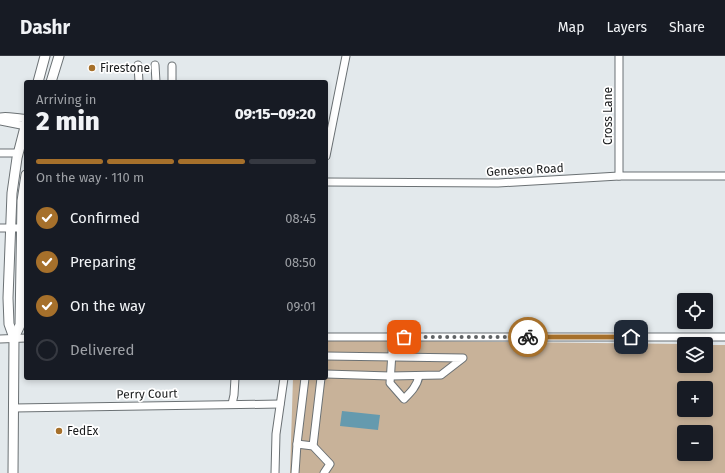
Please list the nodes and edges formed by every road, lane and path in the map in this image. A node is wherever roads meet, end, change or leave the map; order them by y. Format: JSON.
{"nodes":[{"id":1,"x":45,"y":56,"type":"edge"},
{"id":2,"x":59,"y":56,"type":"edge"},
{"id":3,"x":346,"y":56,"type":"edge"},
{"id":4,"x":618,"y":56,"type":"edge"},
{"id":5,"x":138,"y":65,"type":"dead end"},
{"id":6,"x":155,"y":65,"type":"dead end"},
{"id":7,"x":172,"y":66,"type":"dead end"},
{"id":8,"x":39,"y":80,"type":"edge"},
{"id":9,"x":52,"y":80,"type":"edge"},
{"id":10,"x":138,"y":80,"type":"edge"},
{"id":11,"x":156,"y":80,"type":"edge"},
{"id":12,"x":172,"y":80,"type":"edge"},
{"id":13,"x":0,"y":117,"type":"edge"},
{"id":14,"x":328,"y":117,"type":"edge"},
{"id":15,"x":334,"y":117,"type":"junction"},
{"id":16,"x":0,"y":121,"type":"edge"},
{"id":17,"x":24,"y":122,"type":"edge"},
{"id":18,"x":24,"y":123,"type":"edge"},
{"id":19,"x":24,"y":130,"type":"edge"},
{"id":20,"x":328,"y":146,"type":"edge"},
{"id":21,"x":0,"y":153,"type":"edge"},
{"id":22,"x":18,"y":153,"type":"junction"},
{"id":23,"x":619,"y":176,"type":"junction"},
{"id":24,"x":725,"y":176,"type":"edge"},
{"id":25,"x":328,"y":182,"type":"edge"},
{"id":26,"x":24,"y":188,"type":"edge"},
{"id":27,"x":0,"y":228,"type":"edge"},
{"id":28,"x":10,"y":228,"type":"junction"},
{"id":29,"x":24,"y":228,"type":"edge"},
{"id":30,"x":24,"y":283,"type":"edge"},
{"id":31,"x":328,"y":337,"type":"edge"},
{"id":32,"x":393,"y":337,"type":"junction"},
{"id":33,"x":725,"y":337,"type":"edge"},
{"id":34,"x":14,"y":338,"type":"junction"},
{"id":35,"x":24,"y":338,"type":"edge"},
{"id":36,"x":0,"y":339,"type":"edge"},
{"id":37,"x":328,"y":356,"type":"edge"},
{"id":38,"x":391,"y":358,"type":"junction"},
{"id":39,"x":328,"y":374,"type":"edge"},
{"id":40,"x":390,"y":376,"type":"junction"},
{"id":41,"x":419,"y":376,"type":"junction"},
{"id":42,"x":235,"y":380,"type":"edge"},
{"id":43,"x":284,"y":380,"type":"edge"},
{"id":44,"x":305,"y":380,"type":"edge"},
{"id":45,"x":321,"y":380,"type":"edge"},
{"id":46,"x":232,"y":404,"type":"junction"},
{"id":47,"x":280,"y":404,"type":"junction"},
{"id":48,"x":14,"y":408,"type":"junction"},
{"id":49,"x":297,"y":444,"type":"junction"},
{"id":50,"x":313,"y":446,"type":"junction"},
{"id":51,"x":13,"y":473,"type":"edge"},
{"id":52,"x":275,"y":473,"type":"edge"},
{"id":53,"x":295,"y":473,"type":"edge"},
{"id":54,"x":324,"y":473,"type":"edge"}],
"edges":[{"from":1,"to":8,"type":"main road"},
{"from":2,"to":9,"type":"main road"},
{"from":3,"to":15,"type":"street"},
{"from":4,"to":23,"type":"street","name":"Cross Lane"},
{"from":5,"to":10,"type":"street"},
{"from":6,"to":11,"type":"street"},
{"from":7,"to":12,"type":"street"},
{"from":13,"to":17,"type":"street"},
{"from":14,"to":15,"type":"street"},
{"from":15,"to":20,"type":"street"},
{"from":16,"to":18,"type":"street"},
{"from":19,"to":22,"type":"main road"},
{"from":21,"to":22,"type":"street"},
{"from":22,"to":28,"type":"main road"},
{"from":23,"to":24,"type":"street","name":"Geneseo Road"},
{"from":23,"to":25,"type":"street","name":"Geneseo Road"},
{"from":26,"to":29,"type":"main road"},
{"from":27,"to":28,"type":"street"},
{"from":28,"to":29,"type":"street"},
{"from":28,"to":34,"type":"main road"},
{"from":29,"to":30,"type":"main road"},
{"from":30,"to":34,"type":"main road"},
{"from":31,"to":32,"type":"street"},
{"from":32,"to":33,"type":"street"},
{"from":32,"to":38,"type":"street"},
{"from":34,"to":35,"type":"street"},
{"from":34,"to":36,"type":"street"},
{"from":34,"to":48,"type":"main road"},
{"from":37,"to":38,"type":"street"},
{"from":38,"to":40,"type":"street"},
{"from":38,"to":41,"type":"street"},
{"from":39,"to":40,"type":"street"},
{"from":40,"to":41,"type":"street"},
{"from":40,"to":41,"type":"street"},
{"from":42,"to":46,"type":"street"},
{"from":43,"to":47,"type":"street"},
{"from":44,"to":49,"type":"street"},
{"from":45,"to":50,"type":"street"},
{"from":46,"to":47,"type":"street","name":"Perry Court"},
{"from":46,"to":48,"type":"street","name":"Perry Court"},
{"from":47,"to":52,"type":"street"},
{"from":48,"to":51,"type":"main road"},
{"from":49,"to":50,"type":"street"},
{"from":49,"to":53,"type":"street"},
{"from":50,"to":54,"type":"street"}]}
